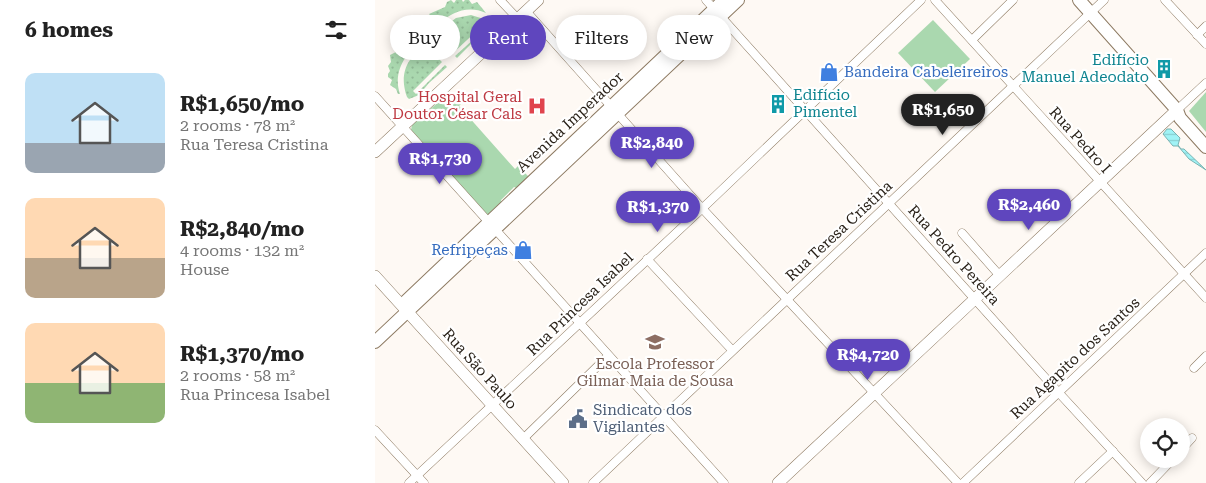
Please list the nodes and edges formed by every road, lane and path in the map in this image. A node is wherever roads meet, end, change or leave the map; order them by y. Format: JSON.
{"nodes":[{"id":1,"x":500,"y":0,"type":"edge"},
{"id":2,"x":538,"y":0,"type":"edge"},
{"id":3,"x":724,"y":0,"type":"edge"},
{"id":4,"x":738,"y":0,"type":"edge"},
{"id":5,"x":921,"y":0,"type":"edge"},
{"id":6,"x":935,"y":0,"type":"edge"},
{"id":7,"x":1013,"y":0,"type":"edge"},
{"id":8,"x":1067,"y":0,"type":"edge"},
{"id":9,"x":1079,"y":0,"type":"edge"},
{"id":10,"x":1104,"y":0,"type":"edge"},
{"id":11,"x":1165,"y":0,"type":"edge"},
{"id":12,"x":713,"y":8,"type":"edge"},
{"id":13,"x":522,"y":15,"type":"joint"},
{"id":14,"x":1087,"y":16,"type":"junction"},
{"id":15,"x":1206,"y":26,"type":"edge"},
{"id":16,"x":1197,"y":35,"type":"junction"},
{"id":17,"x":546,"y":40,"type":"edge"},
{"id":18,"x":972,"y":40,"type":"junction"},
{"id":19,"x":1206,"y":44,"type":"edge"},
{"id":20,"x":473,"y":60,"type":"edge"},
{"id":21,"x":1206,"y":83,"type":"edge"},
{"id":22,"x":1013,"y":86,"type":"junction"},
{"id":23,"x":375,"y":96,"type":"edge"},
{"id":24,"x":615,"y":110,"type":"junction"},
{"id":25,"x":806,"y":110,"type":"junction"},
{"id":26,"x":1176,"y":114,"type":"junction"},
{"id":27,"x":402,"y":126,"type":"junction"},
{"id":28,"x":1206,"y":148,"type":"edge"},
{"id":29,"x":375,"y":152,"type":"edge"},
{"id":30,"x":1100,"y":182,"type":"junction"},
{"id":31,"x":889,"y":203,"type":"junction"},
{"id":32,"x":703,"y":208,"type":"junction"},
{"id":33,"x":492,"y":226,"type":"junction"},
{"id":34,"x":962,"y":233,"type":"dead end"},
{"id":35,"x":1206,"y":253,"type":"edge"},
{"id":36,"x":647,"y":258,"type":"junction"},
{"id":37,"x":1185,"y":274,"type":"junction"},
{"id":38,"x":375,"y":276,"type":"edge"},
{"id":39,"x":1000,"y":276,"type":"junction"},
{"id":40,"x":787,"y":298,"type":"junction"},
{"id":41,"x":1206,"y":298,"type":"edge"},
{"id":42,"x":975,"y":299,"type":"junction"},
{"id":43,"x":404,"y":308,"type":"junction"},
{"id":44,"x":580,"y":324,"type":"junction"},
{"id":45,"x":375,"y":330,"type":"edge"},
{"id":46,"x":375,"y":342,"type":"edge"},
{"id":47,"x":732,"y":350,"type":"junction"},
{"id":48,"x":609,"y":356,"type":"junction"},
{"id":49,"x":1206,"y":356,"type":"edge"},
{"id":50,"x":1194,"y":368,"type":"dead end"},
{"id":51,"x":875,"y":393,"type":"junction"},
{"id":52,"x":1059,"y":393,"type":"junction"},
{"id":53,"x":492,"y":406,"type":"junction"},
{"id":54,"x":663,"y":416,"type":"junction"},
{"id":55,"x":375,"y":430,"type":"edge"},
{"id":56,"x":1193,"y":438,"type":"dead end"},
{"id":57,"x":523,"y":439,"type":"junction"},
{"id":58,"x":1190,"y":441,"type":"edge"},
{"id":59,"x":1113,"y":451,"type":"junction"},
{"id":60,"x":1164,"y":468,"type":"edge"},
{"id":61,"x":417,"y":476,"type":"junction"},
{"id":62,"x":409,"y":483,"type":"edge"},
{"id":63,"x":423,"y":483,"type":"edge"},
{"id":64,"x":563,"y":483,"type":"edge"},
{"id":65,"x":593,"y":483,"type":"edge"},
{"id":66,"x":724,"y":483,"type":"edge"},
{"id":67,"x":778,"y":483,"type":"edge"},
{"id":68,"x":958,"y":483,"type":"edge"},
{"id":69,"x":963,"y":483,"type":"edge"},
{"id":70,"x":1079,"y":483,"type":"edge"},
{"id":71,"x":1142,"y":483,"type":"edge"},
{"id":72,"x":1150,"y":483,"type":"edge"}],
"edges":[{"from":1,"to":13,"type":"street"},
{"from":2,"to":13,"type":"street"},
{"from":3,"to":12,"type":"main road","name":"Avenida Imperador"},
{"from":4,"to":12,"type":"main road","name":"Avenida Imperador"},
{"from":5,"to":25,"type":"street","name":"Rua Princesa Isabel"},
{"from":6,"to":18,"type":"street","name":"Rua Pedro I"},
{"from":7,"to":18,"type":"street"},
{"from":8,"to":14,"type":"main road"},
{"from":9,"to":14,"type":"main road"},
{"from":10,"to":14,"type":"street","name":"Rua Teresa Cristina"},
{"from":11,"to":16,"type":"street"},
{"from":12,"to":24,"type":"main road","name":"Avenida Imperador"},
{"from":12,"to":25,"type":"street","name":"Rua Pedro Pereira"},
{"from":14,"to":22,"type":"street","name":"Rua Teresa Cristina"},
{"from":14,"to":26,"type":"main road"},
{"from":15,"to":16,"type":"street"},
{"from":16,"to":19,"type":"street"},
{"from":17,"to":24,"type":"street"},
{"from":18,"to":22,"type":"street","name":"Rua Pedro I"},
{"from":20,"to":27,"type":"street"},
{"from":21,"to":26,"type":"street"},
{"from":22,"to":30,"type":"street","name":"Rua Pedro I"},
{"from":22,"to":31,"type":"street","name":"Rua Teresa Cristina"},
{"from":23,"to":27,"type":"street"},
{"from":24,"to":32,"type":"street"},
{"from":24,"to":33,"type":"main road","name":"Avenida Imperador"},
{"from":25,"to":31,"type":"street","name":"Rua Pedro Pereira"},
{"from":25,"to":32,"type":"street","name":"Rua Princesa Isabel"},
{"from":26,"to":28,"type":"main road"},
{"from":26,"to":30,"type":"street"},
{"from":27,"to":29,"type":"street"},
{"from":27,"to":33,"type":"street"},
{"from":30,"to":37,"type":"street","name":"Rua Pedro I"},
{"from":30,"to":39,"type":"street"},
{"from":31,"to":40,"type":"street","name":"Rua Teresa Cristina"},
{"from":31,"to":42,"type":"street","name":"Rua Pedro Pereira"},
{"from":32,"to":36,"type":"street","name":"Rua Princesa Isabel"},
{"from":32,"to":40,"type":"street"},
{"from":33,"to":43,"type":"main road","name":"Avenida Imperador"},
{"from":33,"to":44,"type":"street"},
{"from":34,"to":39,"type":"street"},
{"from":35,"to":37,"type":"street","name":"Rua Agapito dos Santos"},
{"from":36,"to":44,"type":"street","name":"Rua Princesa Isabel"},
{"from":36,"to":47,"type":"street"},
{"from":37,"to":41,"type":"street","name":"Rua Pedro I"},
{"from":37,"to":52,"type":"street","name":"Rua Agapito dos Santos"},
{"from":38,"to":43,"type":"street","name":"Rua São Paulo"},
{"from":39,"to":42,"type":"street"},
{"from":40,"to":47,"type":"street","name":"Rua Teresa Cristina"},
{"from":40,"to":51,"type":"street"},
{"from":42,"to":51,"type":"street"},
{"from":42,"to":52,"type":"street","name":"Rua Pedro Pereira"},
{"from":43,"to":45,"type":"main road","name":"Avenida Imperador"},
{"from":43,"to":46,"type":"main road","name":"Avenida Imperador"},
{"from":43,"to":53,"type":"street","name":"Rua São Paulo"},
{"from":44,"to":48,"type":"street"},
{"from":44,"to":53,"type":"street","name":"Rua Princesa Isabel"},
{"from":47,"to":54,"type":"street","name":"Rua Teresa Cristina"},
{"from":48,"to":54,"type":"street"},
{"from":48,"to":57,"type":"street"},
{"from":49,"to":50,"type":"street"},
{"from":51,"to":67,"type":"street"},
{"from":51,"to":68,"type":"street"},
{"from":52,"to":59,"type":"street","name":"Rua Pedro Pereira"},
{"from":52,"to":69,"type":"street","name":"Rua Agapito dos Santos"},
{"from":53,"to":57,"type":"street","name":"Rua São Paulo"},
{"from":53,"to":61,"type":"street","name":"Rua Princesa Isabel"},
{"from":54,"to":65,"type":"street","name":"Rua Teresa Cristina"},
{"from":54,"to":66,"type":"street"},
{"from":55,"to":61,"type":"street"},
{"from":56,"to":58,"type":"street"},
{"from":57,"to":64,"type":"street","name":"Rua São Paulo"},
{"from":59,"to":70,"type":"street"},
{"from":59,"to":71,"type":"street","name":"Rua Pedro Pereira"},
{"from":60,"to":72,"type":"street"},
{"from":61,"to":62,"type":"street","name":"Rua Princesa Isabel"},
{"from":61,"to":63,"type":"street"}]}
